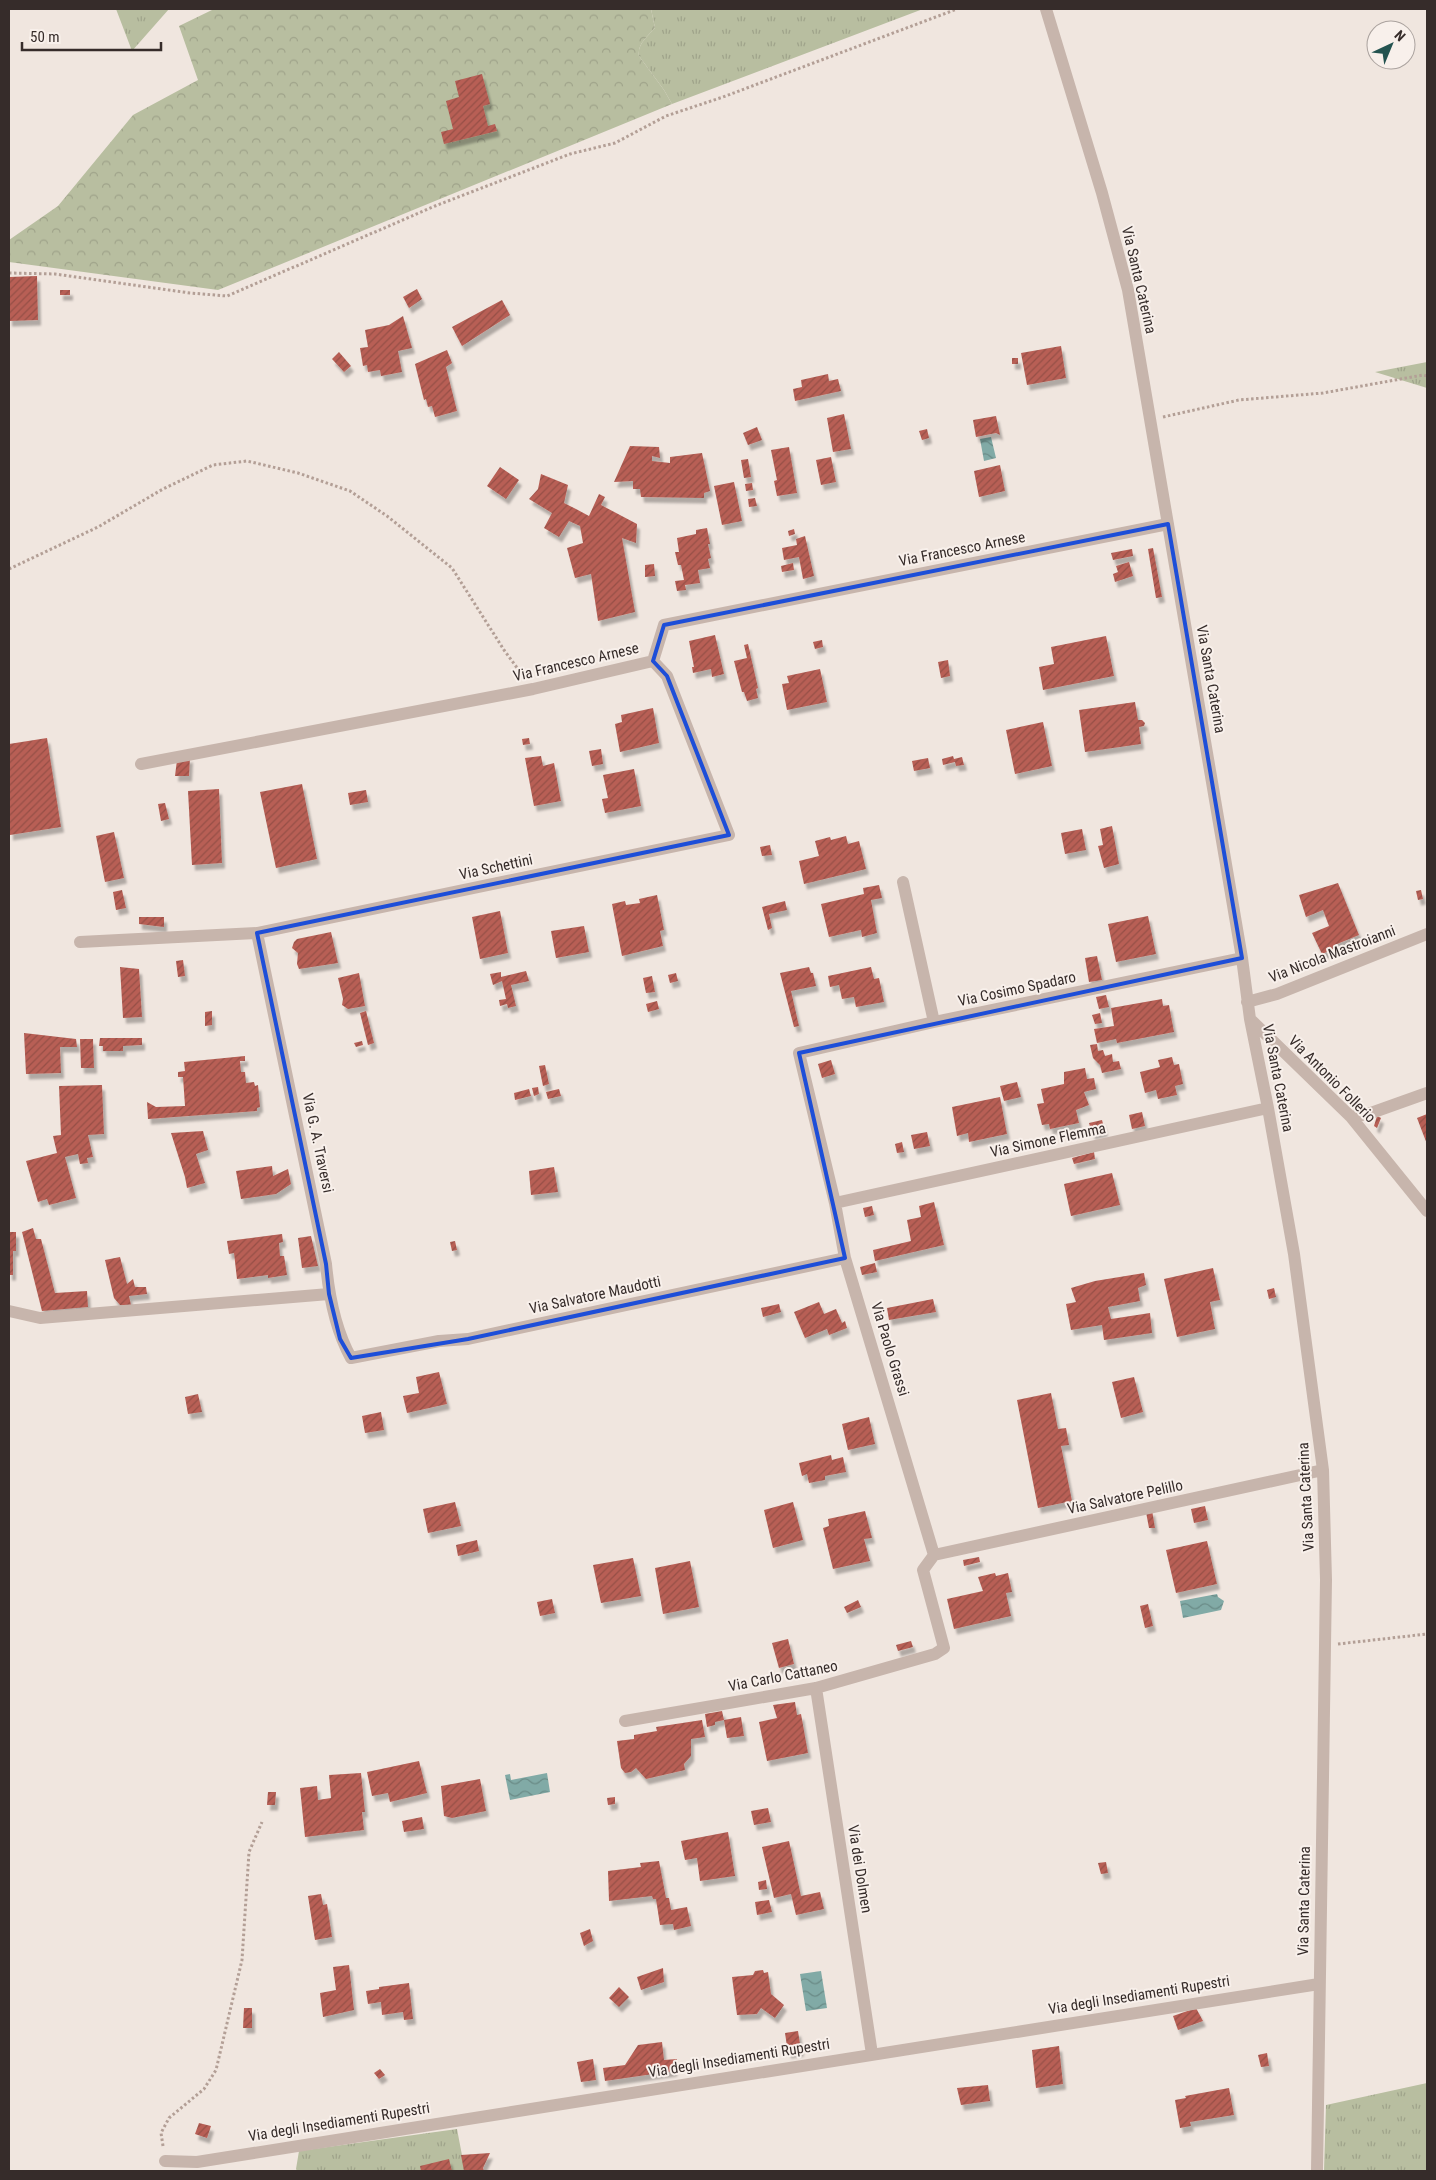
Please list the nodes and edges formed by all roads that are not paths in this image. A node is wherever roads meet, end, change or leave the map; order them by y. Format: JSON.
{"nodes":[{"id":1,"x":1046,"y":9,"type":"edge"},
{"id":2,"x":1168,"y":524,"type":"junction"},
{"id":3,"x":653,"y":661,"type":"junction"},
{"id":4,"x":141,"y":764,"type":"dead end"},
{"id":5,"x":903,"y":882,"type":"dead end"},
{"id":6,"x":257,"y":933,"type":"junction"},
{"id":7,"x":1427,"y":934,"type":"edge"},
{"id":8,"x":80,"y":942,"type":"dead end"},
{"id":9,"x":1242,"y":958,"type":"junction"},
{"id":10,"x":1247,"y":1002,"type":"junction"},
{"id":11,"x":1250,"y":1019,"type":"junction"},
{"id":12,"x":934,"y":1022,"type":"junction"},
{"id":13,"x":798,"y":1054,"type":"joint"},
{"id":14,"x":1427,"y":1093,"type":"edge"},
{"id":15,"x":1268,"y":1108,"type":"junction"},
{"id":16,"x":1350,"y":1117,"type":"junction"},
{"id":17,"x":835,"y":1204,"type":"junction"},
{"id":18,"x":1427,"y":1211,"type":"edge"},
{"id":19,"x":845,"y":1258,"type":"junction"},
{"id":20,"x":329,"y":1294,"type":"junction"},
{"id":21,"x":9,"y":1312,"type":"edge"},
{"id":22,"x":351,"y":1358,"type":"joint"},
{"id":23,"x":1323,"y":1470,"type":"junction"},
{"id":24,"x":934,"y":1555,"type":"junction"},
{"id":25,"x":816,"y":1688,"type":"junction"},
{"id":26,"x":624,"y":1722,"type":"dead end"},
{"id":27,"x":1319,"y":1984,"type":"junction"},
{"id":28,"x":872,"y":2054,"type":"junction"},
{"id":29,"x":165,"y":2161,"type":"road end"},
{"id":30,"x":1317,"y":2171,"type":"edge"}],
"edges":[{"from":1,"to":2,"type":"street","name":"Via Santa Caterina"},
{"from":2,"to":3,"type":"street","name":"Via Francesco Arnese"},
{"from":2,"to":9,"type":"street","name":"Via Santa Caterina"},
{"from":3,"to":4,"type":"street","name":"Via Francesco Arnese"},
{"from":3,"to":6,"type":"street","name":"Via Schettini"},
{"from":5,"to":12,"type":"street"},
{"from":6,"to":8,"type":"street","name":"Via Schettini"},
{"from":6,"to":20,"type":"street","name":"Via G. A. Traversi"},
{"from":7,"to":10,"type":"street","name":"Via Nicola Mastroianni"},
{"from":9,"to":10,"type":"street","name":"Via Santa Caterina"},
{"from":9,"to":12,"type":"street","name":"Via Cosimo Spadaro"},
{"from":10,"to":11,"type":"street","name":"Via Santa Caterina"},
{"from":11,"to":15,"type":"street","name":"Via Santa Caterina"},
{"from":11,"to":16,"type":"street","name":"Via Antonio Follerio"},
{"from":12,"to":13,"type":"street","name":"Via Cosimo Spadaro"},
{"from":13,"to":17,"type":"street","name":"Via Paolo Grassi"},
{"from":14,"to":16,"type":"street"},
{"from":15,"to":17,"type":"street","name":"Via Simone Flemma"},
{"from":15,"to":23,"type":"street","name":"Via Santa Caterina"},
{"from":16,"to":18,"type":"street","name":"Via Antonio Follerio"},
{"from":17,"to":19,"type":"street","name":"Via Paolo Grassi"},
{"from":19,"to":22,"type":"street","name":"Via Salvatore Maudotti"},
{"from":19,"to":24,"type":"street","name":"Via Paolo Grassi"},
{"from":20,"to":21,"type":"street"},
{"from":20,"to":22,"type":"street","name":"Via G. A. Traversi"},
{"from":23,"to":24,"type":"street","name":"Via Salvatore Pelillo"},
{"from":23,"to":27,"type":"street","name":"Via Santa Caterina"},
{"from":24,"to":25,"type":"street","name":"Via Carlo Cattaneo"},
{"from":25,"to":26,"type":"street","name":"Via Carlo Cattaneo"},
{"from":25,"to":28,"type":"street","name":"Via dei Dolmen"},
{"from":27,"to":28,"type":"street","name":"Via degli Insediamenti Rupestri"},
{"from":27,"to":30,"type":"street","name":"Via Santa Caterina"},
{"from":28,"to":29,"type":"street","name":"Via degli Insediamenti Rupestri"}]}
